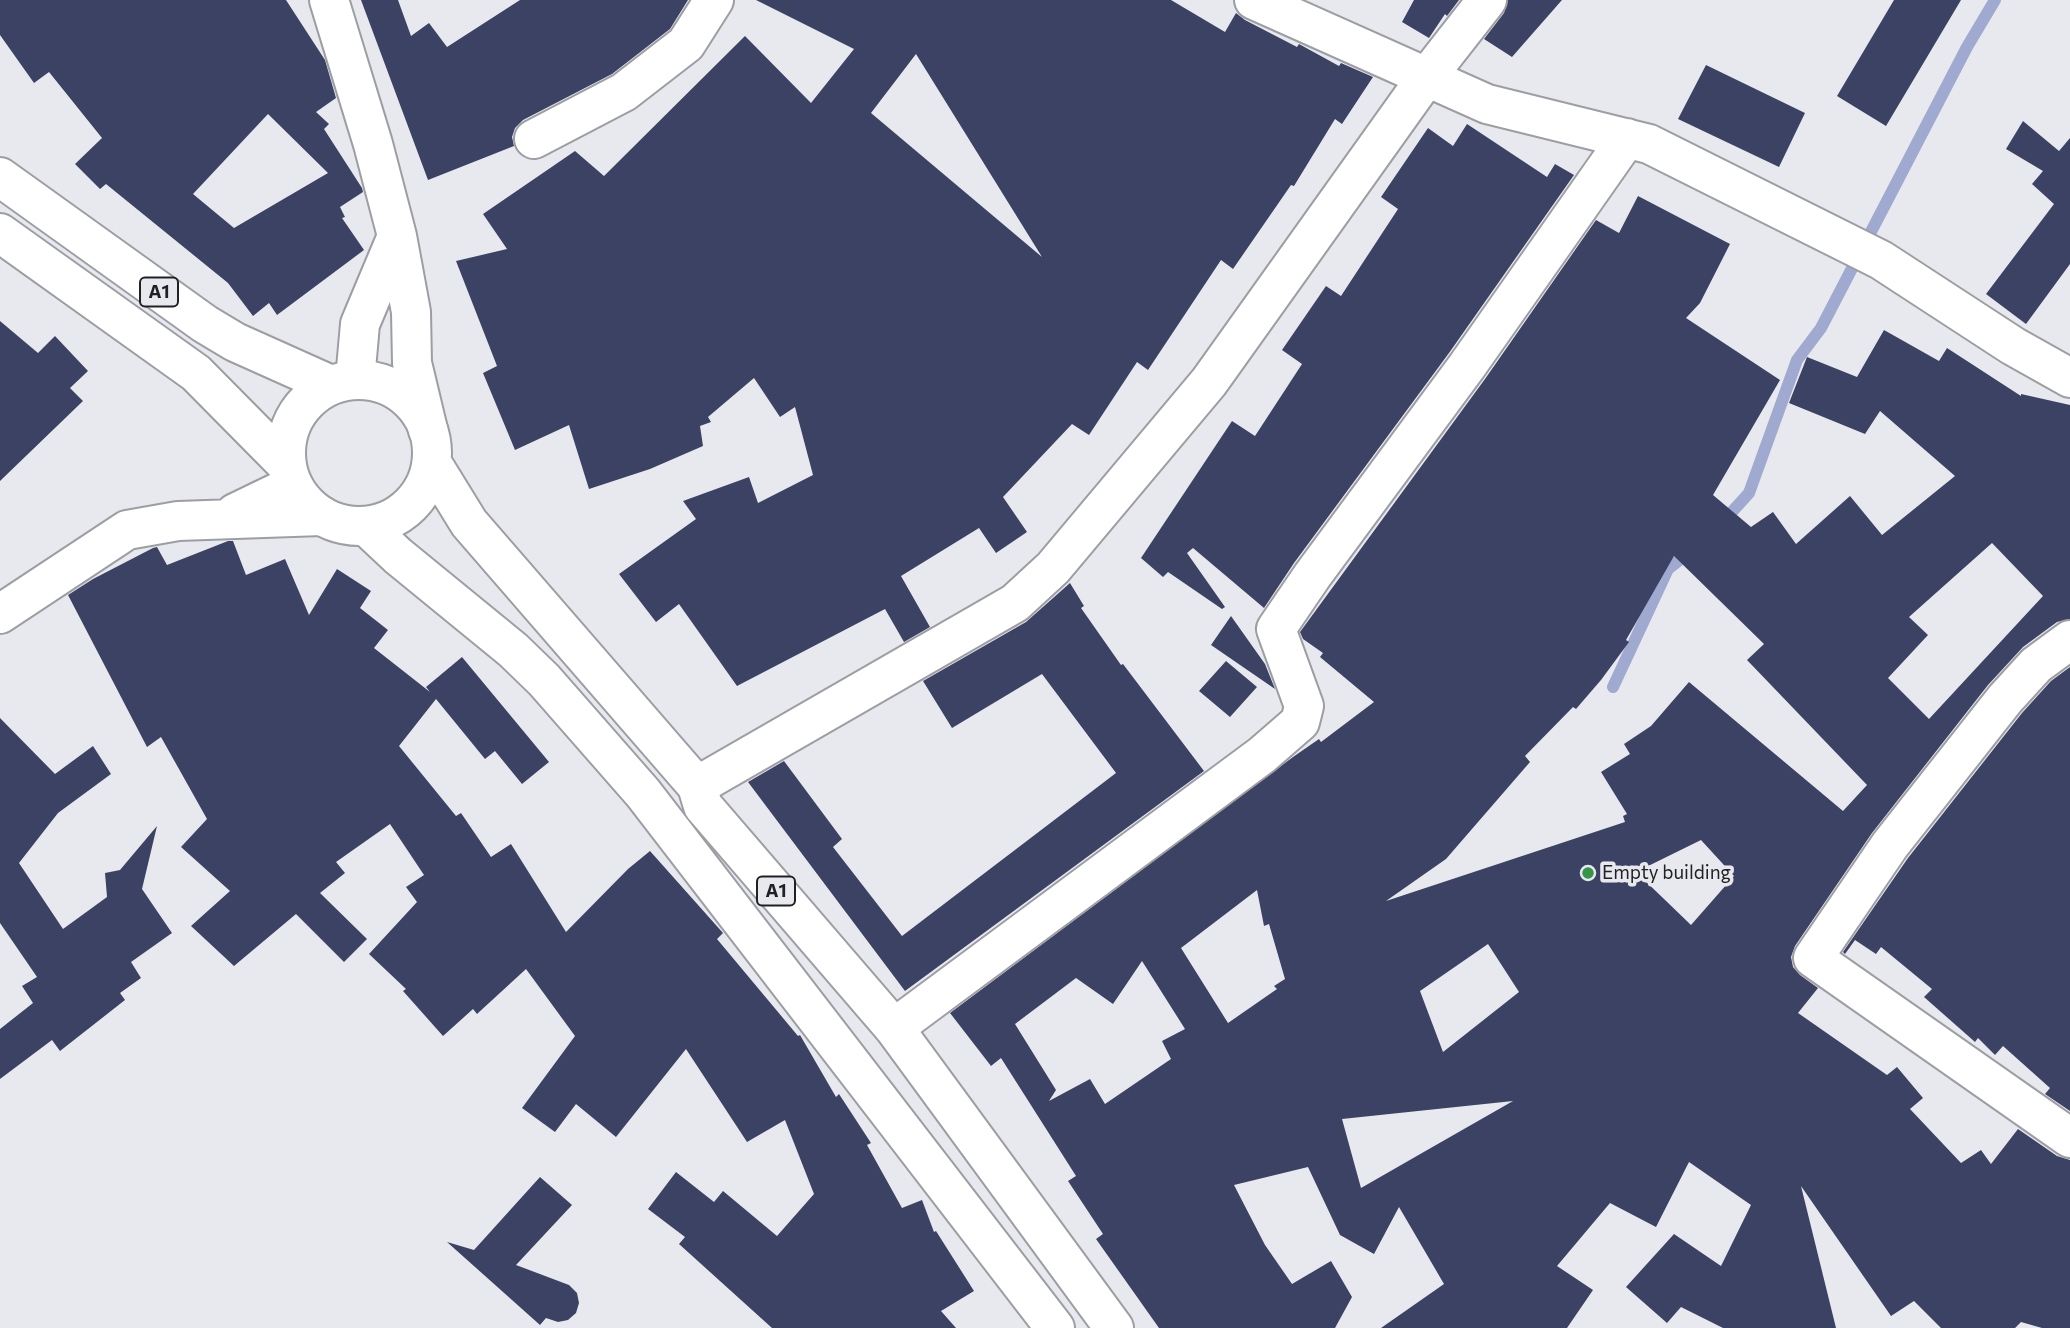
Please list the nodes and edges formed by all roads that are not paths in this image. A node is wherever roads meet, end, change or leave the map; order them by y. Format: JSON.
{"nodes":[{"id":1,"x":329,"y":0,"type":"edge"},
{"id":2,"x":714,"y":0,"type":"edge"},
{"id":3,"x":1254,"y":0,"type":"edge"},
{"id":4,"x":1487,"y":0,"type":"edge"},
{"id":5,"x":1426,"y":78,"type":"junction"},
{"id":6,"x":1627,"y":138,"type":"junction"},
{"id":7,"x":534,"y":139,"type":"dead end"},
{"id":8,"x":0,"y":177,"type":"edge"},
{"id":9,"x":0,"y":233,"type":"edge"},
{"id":10,"x":397,"y":236,"type":"junction"},
{"id":11,"x":2070,"y":378,"type":"edge"},
{"id":12,"x":343,"y":382,"type":"junction"},
{"id":13,"x":430,"y":447,"type":"junction"},
{"id":14,"x":290,"y":475,"type":"junction"},
{"id":15,"x":323,"y":516,"type":"junction"},
{"id":16,"x":224,"y":519,"type":"junction"},
{"id":17,"x":366,"y":526,"type":"junction"},
{"id":18,"x":0,"y":614,"type":"edge"},
{"id":19,"x":2070,"y":639,"type":"edge"},
{"id":20,"x":697,"y":786,"type":"junction"},
{"id":21,"x":894,"y":1028,"type":"junction"},
{"id":22,"x":2070,"y":1138,"type":"edge"},
{"id":23,"x":1055,"y":1328,"type":"edge"},
{"id":24,"x":1114,"y":1328,"type":"edge"}],
"edges":[{"from":1,"to":10,"type":"main road"},
{"from":2,"to":7,"type":"main road"},
{"from":3,"to":5,"type":"main road"},
{"from":4,"to":5,"type":"main road"},
{"from":5,"to":6,"type":"main road"},
{"from":5,"to":20,"type":"main road"},
{"from":6,"to":11,"type":"main road"},
{"from":6,"to":21,"type":"main road"},
{"from":8,"to":12,"type":"main road","number":"A1"},
{"from":9,"to":14,"type":"main road","number":"A1"},
{"from":10,"to":12,"type":"main road"},
{"from":10,"to":13,"type":"main road"},
{"from":12,"to":13,"type":"main road"},
{"from":12,"to":14,"type":"main road"},
{"from":13,"to":17,"type":"main road"},
{"from":13,"to":20,"type":"main road","number":"A1"},
{"from":14,"to":15,"type":"main road"},
{"from":14,"to":16,"type":"main road"},
{"from":15,"to":16,"type":"main road"},
{"from":15,"to":17,"type":"main road"},
{"from":16,"to":18,"type":"main road"},
{"from":17,"to":23,"type":"main road","number":"A1"},
{"from":19,"to":22,"type":"main road"},
{"from":20,"to":21,"type":"main road","number":"A1"},
{"from":21,"to":24,"type":"main road","number":"A1"}]}
